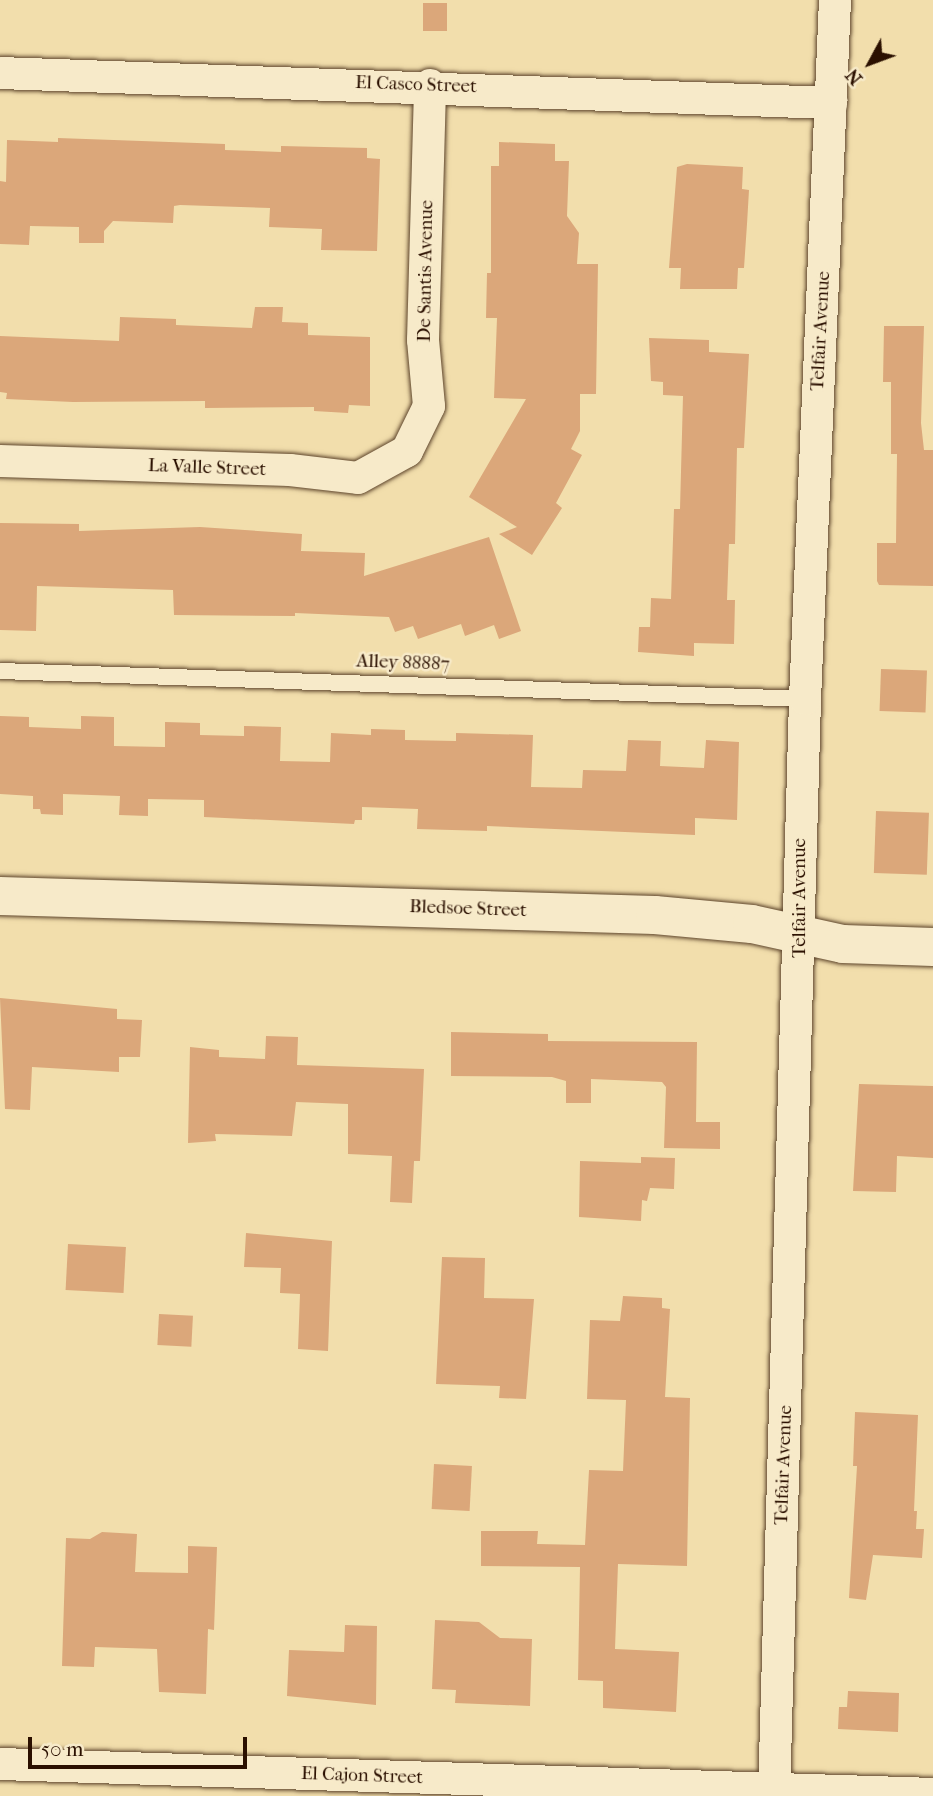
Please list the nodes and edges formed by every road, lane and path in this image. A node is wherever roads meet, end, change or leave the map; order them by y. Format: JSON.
{"nodes":[{"id":1,"x":835,"y":0,"type":"edge"},
{"id":2,"x":0,"y":73,"type":"edge"},
{"id":3,"x":430,"y":85,"type":"junction"},
{"id":4,"x":831,"y":103,"type":"junction"},
{"id":5,"x":407,"y":451,"type":"joint"},
{"id":6,"x":0,"y":461,"type":"edge"},
{"id":7,"x":0,"y":671,"type":"edge"},
{"id":8,"x":805,"y":699,"type":"junction"},
{"id":9,"x":0,"y":896,"type":"edge"},
{"id":10,"x":800,"y":934,"type":"junction"},
{"id":11,"x":933,"y":947,"type":"edge"},
{"id":12,"x":0,"y":1764,"type":"edge"},
{"id":13,"x":774,"y":1793,"type":"edge"},
{"id":14,"x":933,"y":1794,"type":"edge"}],
"edges":[{"from":1,"to":4,"type":"street","name":"Telfair Avenue"},
{"from":2,"to":3,"type":"street","name":"El Casco Street"},
{"from":3,"to":4,"type":"street","name":"El Casco Street"},
{"from":3,"to":5,"type":"street","name":"De Santis Avenue"},
{"from":4,"to":8,"type":"street","name":"Telfair Avenue"},
{"from":5,"to":6,"type":"street","name":"La Valle Street"},
{"from":7,"to":8,"type":"lane","name":"Alley 88887"},
{"from":8,"to":10,"type":"street","name":"Telfair Avenue"},
{"from":9,"to":10,"type":"street","name":"Bledsoe Street"},
{"from":10,"to":11,"type":"street","name":"Bledsoe Street"},
{"from":10,"to":13,"type":"street","name":"Telfair Avenue"},
{"from":12,"to":13,"type":"street","name":"El Cajon Street"},
{"from":13,"to":14,"type":"street","name":"El Cajon Street"}]}
